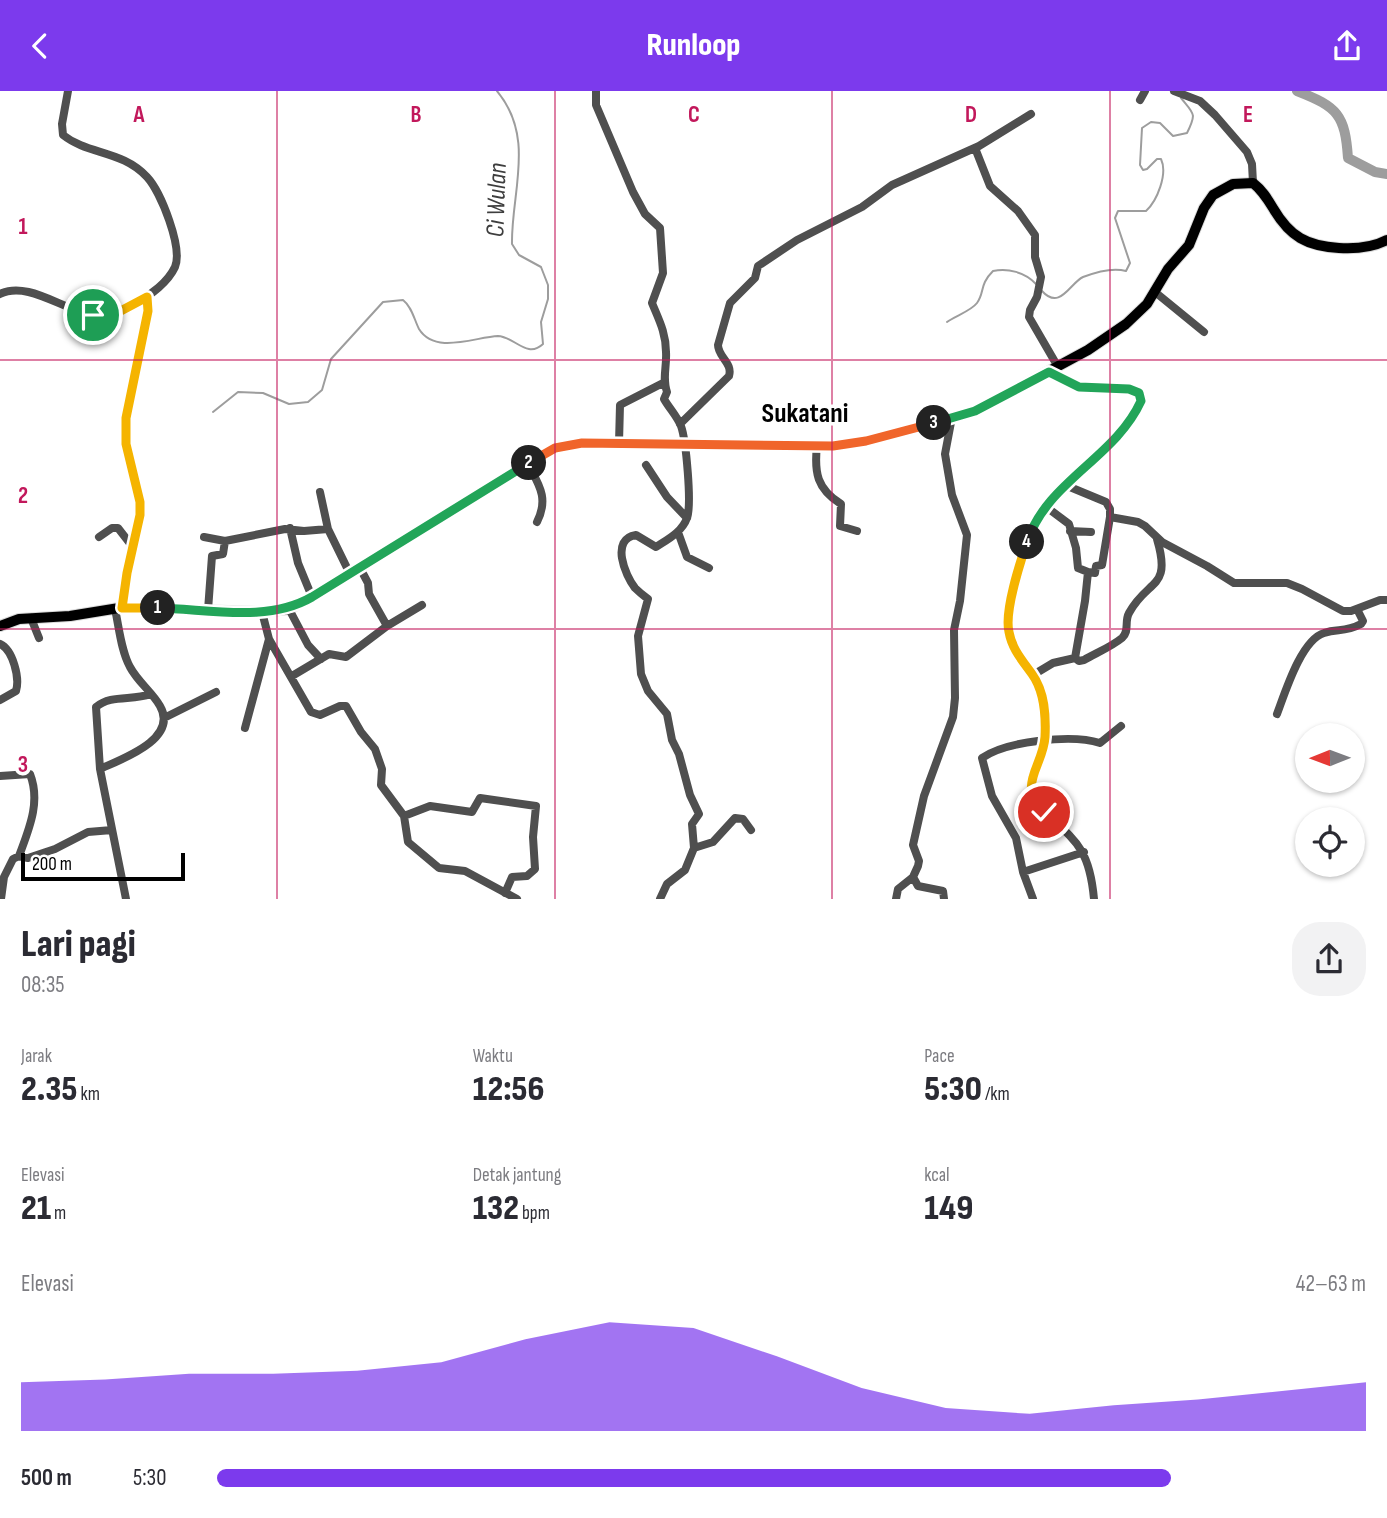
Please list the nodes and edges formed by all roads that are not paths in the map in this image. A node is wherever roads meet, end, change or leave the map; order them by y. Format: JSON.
{"nodes":[{"id":1,"x":68,"y":91,"type":"edge"},
{"id":2,"x":596,"y":91,"type":"edge"},
{"id":3,"x":1145,"y":91,"type":"edge"},
{"id":4,"x":1178,"y":93,"type":"edge"},
{"id":5,"x":1140,"y":100,"type":"dead end"},
{"id":6,"x":1031,"y":114,"type":"dead end"},
{"id":7,"x":975,"y":148,"type":"junction"},
{"id":8,"x":1253,"y":183,"type":"junction"},
{"id":9,"x":1387,"y":240,"type":"edge"},
{"id":10,"x":1155,"y":292,"type":"junction"},
{"id":11,"x":0,"y":294,"type":"edge"},
{"id":12,"x":147,"y":297,"type":"junction"},
{"id":13,"x":1203,"y":333,"type":"dead end"},
{"id":14,"x":1057,"y":368,"type":"junction"},
{"id":15,"x":1061,"y":379,"type":"junction"},
{"id":16,"x":663,"y":383,"type":"junction"},
{"id":17,"x":952,"y":417,"type":"junction"},
{"id":18,"x":680,"y":424,"type":"junction"},
{"id":19,"x":619,"y":443,"type":"junction"},
{"id":20,"x":684,"y":445,"type":"junction"},
{"id":21,"x":817,"y":445,"type":"junction"},
{"id":22,"x":528,"y":464,"type":"junction"},
{"id":23,"x":646,"y":465,"type":"dead end"},
{"id":24,"x":1065,"y":485,"type":"junction"},
{"id":25,"x":320,"y":492,"type":"dead end"},
{"id":26,"x":1045,"y":506,"type":"junction"},
{"id":27,"x":1110,"y":517,"type":"junction"},
{"id":28,"x":687,"y":518,"type":"junction"},
{"id":29,"x":537,"y":522,"type":"dead end"},
{"id":30,"x":290,"y":528,"type":"junction"},
{"id":31,"x":328,"y":529,"type":"junction"},
{"id":32,"x":857,"y":530,"type":"dead end"},
{"id":33,"x":1070,"y":531,"type":"junction"},
{"id":34,"x":678,"y":532,"type":"junction"},
{"id":35,"x":1091,"y":532,"type":"dead end"},
{"id":36,"x":99,"y":537,"type":"dead end"},
{"id":37,"x":204,"y":537,"type":"dead end"},
{"id":38,"x":1157,"y":539,"type":"junction"},
{"id":39,"x":225,"y":541,"type":"junction"},
{"id":40,"x":132,"y":545,"type":"junction"},
{"id":41,"x":709,"y":568,"type":"dead end"},
{"id":42,"x":355,"y":571,"type":"junction"},
{"id":43,"x":1088,"y":572,"type":"junction"},
{"id":44,"x":312,"y":597,"type":"junction"},
{"id":45,"x":1387,"y":600,"type":"edge"},
{"id":46,"x":422,"y":605,"type":"dead end"},
{"id":47,"x":118,"y":609,"type":"junction"},
{"id":48,"x":289,"y":609,"type":"junction"},
{"id":49,"x":208,"y":610,"type":"junction"},
{"id":50,"x":1357,"y":610,"type":"junction"},
{"id":51,"x":262,"y":612,"type":"junction"},
{"id":52,"x":32,"y":618,"type":"junction"},
{"id":53,"x":0,"y":626,"type":"edge"},
{"id":54,"x":387,"y":626,"type":"junction"},
{"id":55,"x":39,"y":639,"type":"dead end"},
{"id":56,"x":269,"y":639,"type":"junction"},
{"id":57,"x":0,"y":644,"type":"edge"},
{"id":58,"x":1074,"y":658,"type":"junction"},
{"id":59,"x":321,"y":659,"type":"junction"},
{"id":60,"x":1033,"y":675,"type":"junction"},
{"id":61,"x":292,"y":676,"type":"junction"},
{"id":62,"x":216,"y":692,"type":"dead end"},
{"id":63,"x":150,"y":694,"type":"junction"},
{"id":64,"x":0,"y":700,"type":"edge"},
{"id":65,"x":1276,"y":714,"type":"dead end"},
{"id":66,"x":164,"y":718,"type":"junction"},
{"id":67,"x":1122,"y":726,"type":"dead end"},
{"id":68,"x":245,"y":728,"type":"dead end"},
{"id":69,"x":1045,"y":742,"type":"junction"},
{"id":70,"x":100,"y":769,"type":"junction"},
{"id":71,"x":0,"y":776,"type":"edge"},
{"id":72,"x":404,"y":816,"type":"junction"},
{"id":73,"x":111,"y":830,"type":"junction"},
{"id":74,"x":751,"y":830,"type":"dead end"},
{"id":75,"x":694,"y":848,"type":"junction"},
{"id":76,"x":1084,"y":852,"type":"junction"},
{"id":77,"x":19,"y":856,"type":"junction"},
{"id":78,"x":1023,"y":872,"type":"junction"},
{"id":79,"x":914,"y":877,"type":"junction"},
{"id":80,"x":505,"y":893,"type":"junction"},
{"id":81,"x":1,"y":898,"type":"edge"},
{"id":82,"x":126,"y":898,"type":"edge"},
{"id":83,"x":517,"y":898,"type":"edge"},
{"id":84,"x":660,"y":898,"type":"edge"},
{"id":85,"x":895,"y":898,"type":"edge"},
{"id":86,"x":944,"y":898,"type":"edge"},
{"id":87,"x":1032,"y":898,"type":"edge"},
{"id":88,"x":1094,"y":898,"type":"edge"}],
"edges":[{"from":1,"to":12,"type":"street"},
{"from":2,"to":16,"type":"street"},
{"from":3,"to":5,"type":"street"},
{"from":4,"to":8,"type":"street"},
{"from":6,"to":7,"type":"street"},
{"from":7,"to":14,"type":"street"},
{"from":7,"to":18,"type":"street"},
{"from":8,"to":9,"type":"main road"},
{"from":8,"to":10,"type":"main road"},
{"from":10,"to":13,"type":"street"},
{"from":10,"to":14,"type":"main road"},
{"from":11,"to":12,"type":"street"},
{"from":12,"to":40,"type":"street"},
{"from":14,"to":15,"type":"street"},
{"from":14,"to":15,"type":"street"},
{"from":14,"to":17,"type":"main road"},
{"from":15,"to":24,"type":"street"},
{"from":16,"to":18,"type":"street"},
{"from":16,"to":19,"type":"street"},
{"from":17,"to":21,"type":"main road"},
{"from":17,"to":79,"type":"street"},
{"from":18,"to":20,"type":"street"},
{"from":19,"to":20,"type":"main road"},
{"from":19,"to":22,"type":"main road"},
{"from":20,"to":21,"type":"main road"},
{"from":20,"to":28,"type":"street"},
{"from":21,"to":32,"type":"street"},
{"from":22,"to":29,"type":"street"},
{"from":22,"to":42,"type":"main road"},
{"from":23,"to":28,"type":"street"},
{"from":24,"to":26,"type":"street"},
{"from":24,"to":27,"type":"street"},
{"from":25,"to":31,"type":"street"},
{"from":26,"to":33,"type":"street"},
{"from":26,"to":60,"type":"street"},
{"from":27,"to":38,"type":"street"},
{"from":27,"to":43,"type":"street"},
{"from":28,"to":34,"type":"street"},
{"from":30,"to":31,"type":"street"},
{"from":30,"to":39,"type":"street"},
{"from":30,"to":44,"type":"street"},
{"from":31,"to":42,"type":"street"},
{"from":33,"to":35,"type":"street"},
{"from":33,"to":43,"type":"street"},
{"from":34,"to":41,"type":"street"},
{"from":34,"to":75,"type":"street"},
{"from":36,"to":40,"type":"street"},
{"from":37,"to":39,"type":"street"},
{"from":38,"to":50,"type":"street"},
{"from":38,"to":58,"type":"street"},
{"from":39,"to":49,"type":"street"},
{"from":40,"to":47,"type":"street"},
{"from":42,"to":44,"type":"main road"},
{"from":42,"to":54,"type":"street"},
{"from":43,"to":58,"type":"street"},
{"from":44,"to":48,"type":"main road"},
{"from":45,"to":50,"type":"street"},
{"from":46,"to":54,"type":"street"},
{"from":47,"to":49,"type":"main road"},
{"from":47,"to":52,"type":"main road"},
{"from":47,"to":63,"type":"street"},
{"from":48,"to":51,"type":"main road"},
{"from":48,"to":59,"type":"street"},
{"from":49,"to":51,"type":"main road"},
{"from":50,"to":65,"type":"street"},
{"from":51,"to":56,"type":"street"},
{"from":52,"to":53,"type":"main road"},
{"from":52,"to":55,"type":"street"},
{"from":54,"to":59,"type":"street"},
{"from":56,"to":61,"type":"street"},
{"from":56,"to":68,"type":"street"},
{"from":57,"to":64,"type":"street"},
{"from":58,"to":60,"type":"street"},
{"from":59,"to":61,"type":"street"},
{"from":60,"to":69,"type":"street"},
{"from":61,"to":72,"type":"street"},
{"from":62,"to":66,"type":"street"},
{"from":63,"to":66,"type":"street"},
{"from":63,"to":70,"type":"street"},
{"from":66,"to":70,"type":"street"},
{"from":67,"to":69,"type":"street"},
{"from":69,"to":76,"type":"street"},
{"from":69,"to":78,"type":"street"},
{"from":70,"to":73,"type":"street"},
{"from":71,"to":77,"type":"street"},
{"from":72,"to":80,"type":"street"},
{"from":72,"to":80,"type":"street"},
{"from":73,"to":77,"type":"street"},
{"from":73,"to":82,"type":"street"},
{"from":74,"to":75,"type":"street"},
{"from":75,"to":84,"type":"street"},
{"from":76,"to":78,"type":"street"},
{"from":76,"to":88,"type":"street"},
{"from":77,"to":81,"type":"street"},
{"from":78,"to":87,"type":"street"},
{"from":79,"to":85,"type":"street"},
{"from":79,"to":86,"type":"street"},
{"from":80,"to":83,"type":"street"}]}
